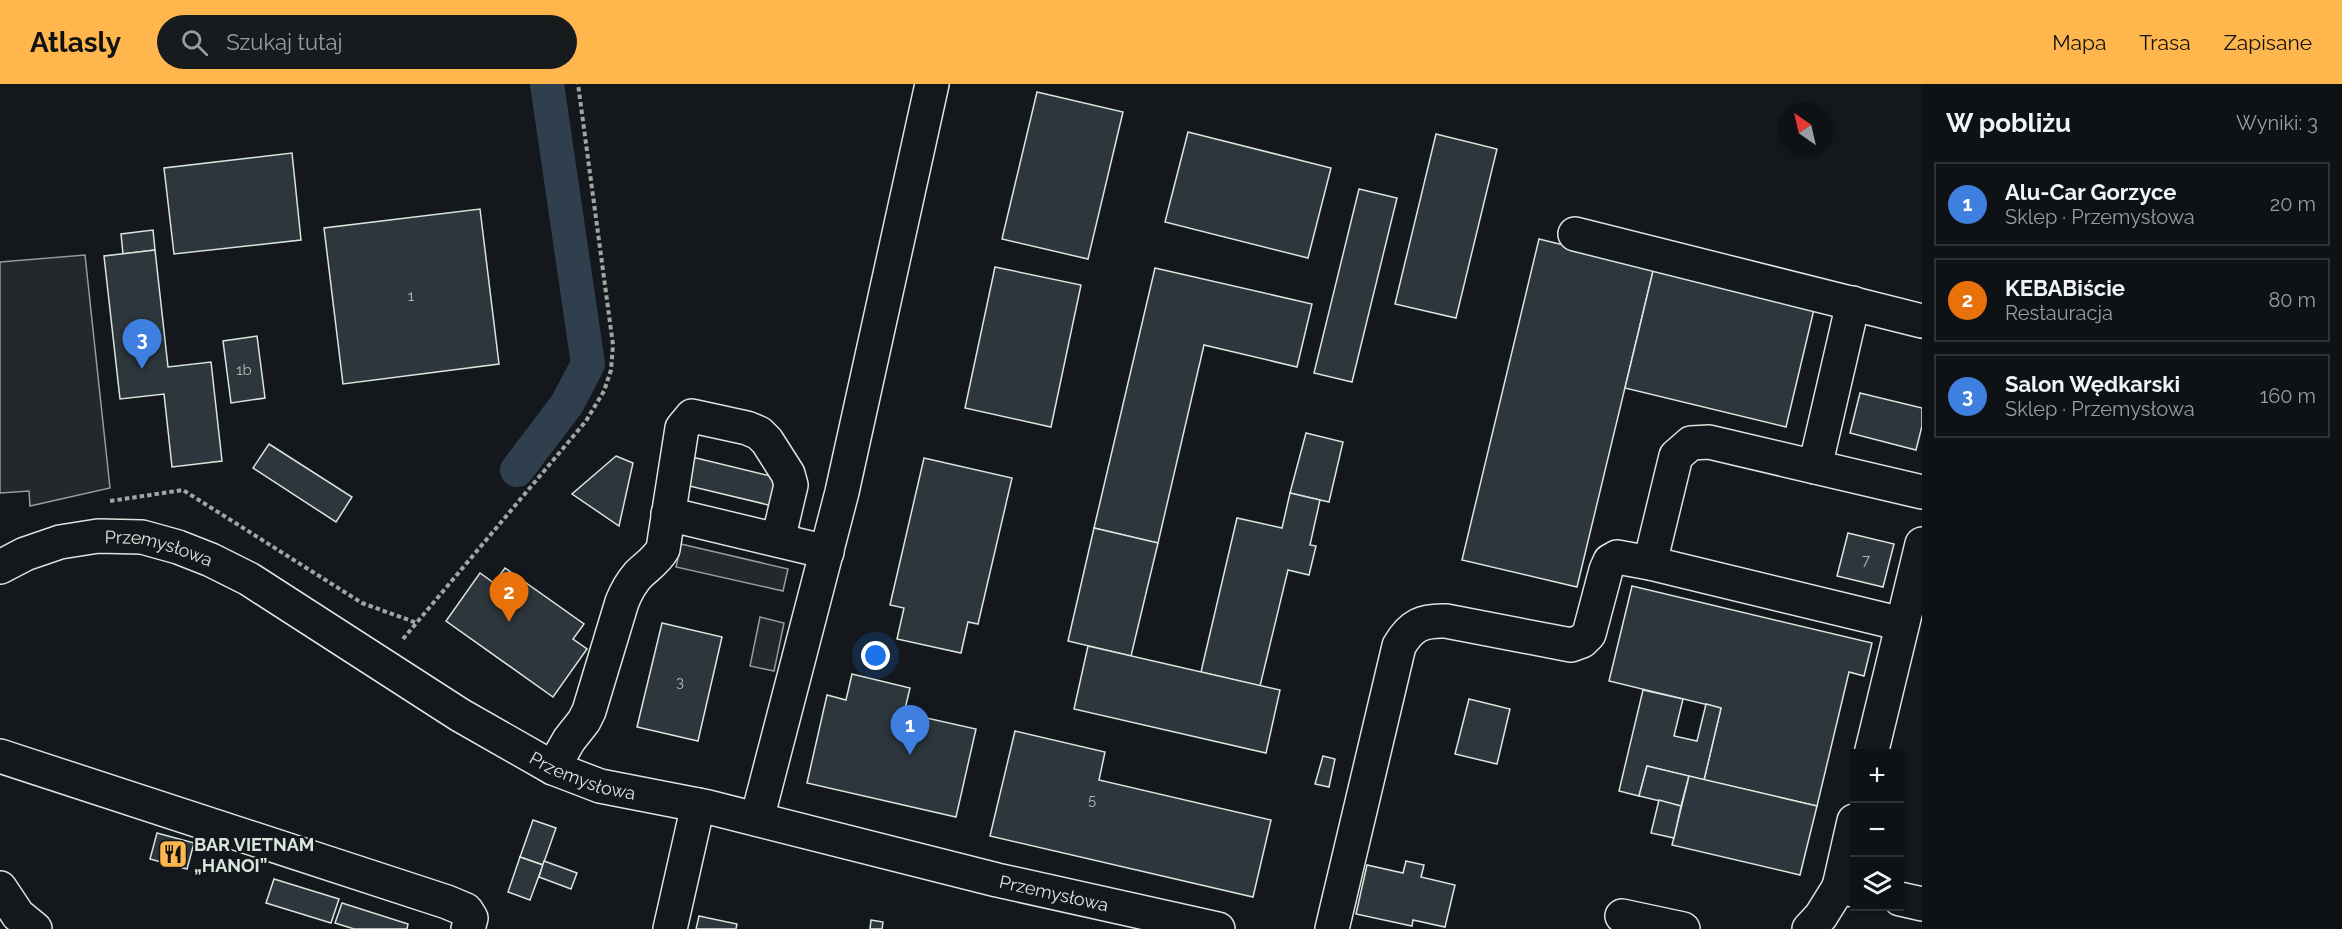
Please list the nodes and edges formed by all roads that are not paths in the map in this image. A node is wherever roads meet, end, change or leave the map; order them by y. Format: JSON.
{"nodes":[{"id":1,"x":932,"y":84,"type":"edge"},
{"id":2,"x":1575,"y":234,"type":"dead end"},
{"id":3,"x":1853,"y":303,"type":"junction"},
{"id":4,"x":1922,"y":321,"type":"edge"},
{"id":5,"x":1815,"y":467,"type":"junction"},
{"id":6,"x":1922,"y":492,"type":"edge"},
{"id":7,"x":668,"y":514,"type":"junction"},
{"id":8,"x":778,"y":540,"type":"junction"},
{"id":9,"x":1922,"y":544,"type":"edge"},
{"id":10,"x":827,"y":552,"type":"junction"},
{"id":11,"x":1650,"y":563,"type":"junction"},
{"id":12,"x":0,"y":567,"type":"edge"},
{"id":13,"x":1902,"y":624,"type":"junction"},
{"id":14,"x":1872,"y":749,"type":"edge"},
{"id":15,"x":0,"y":756,"type":"edge"},
{"id":16,"x":553,"y":768,"type":"junction"},
{"id":17,"x":698,"y":805,"type":"junction"},
{"id":18,"x":757,"y":819,"type":"junction"},
{"id":19,"x":1850,"y":857,"type":"edge"},
{"id":20,"x":0,"y":888,"type":"edge"},
{"id":21,"x":1847,"y":888,"type":"edge"},
{"id":22,"x":1904,"y":900,"type":"edge"},
{"id":23,"x":1922,"y":904,"type":"edge"},
{"id":24,"x":1622,"y":916,"type":"dead end"},
{"id":25,"x":35,"y":929,"type":"edge"},
{"id":26,"x":468,"y":929,"type":"edge"},
{"id":27,"x":670,"y":929,"type":"edge"},
{"id":28,"x":1218,"y":929,"type":"edge"},
{"id":29,"x":1332,"y":929,"type":"edge"},
{"id":30,"x":1683,"y":929,"type":"edge"},
{"id":31,"x":1809,"y":929,"type":"edge"}],
"edges":[{"from":1,"to":10,"type":"street"},
{"from":2,"to":3,"type":"street"},
{"from":3,"to":4,"type":"street"},
{"from":3,"to":5,"type":"street"},
{"from":5,"to":6,"type":"street"},
{"from":5,"to":11,"type":"street"},
{"from":7,"to":8,"type":"street"},
{"from":7,"to":8,"type":"street"},
{"from":7,"to":16,"type":"street"},
{"from":8,"to":10,"type":"street"},
{"from":9,"to":13,"type":"street"},
{"from":10,"to":18,"type":"street"},
{"from":11,"to":13,"type":"street"},
{"from":11,"to":29,"type":"street"},
{"from":12,"to":16,"type":"street","name":"Przemysłowa"},
{"from":13,"to":14,"type":"street"},
{"from":15,"to":26,"type":"street"},
{"from":16,"to":17,"type":"street","name":"Przemysłowa"},
{"from":17,"to":18,"type":"street","name":"Przemysłowa"},
{"from":17,"to":27,"type":"street"},
{"from":18,"to":28,"type":"street","name":"Przemysłowa"},
{"from":19,"to":21,"type":"street"},
{"from":20,"to":25,"type":"street"},
{"from":21,"to":31,"type":"street"},
{"from":22,"to":23,"type":"street"},
{"from":24,"to":30,"type":"street"}]}
